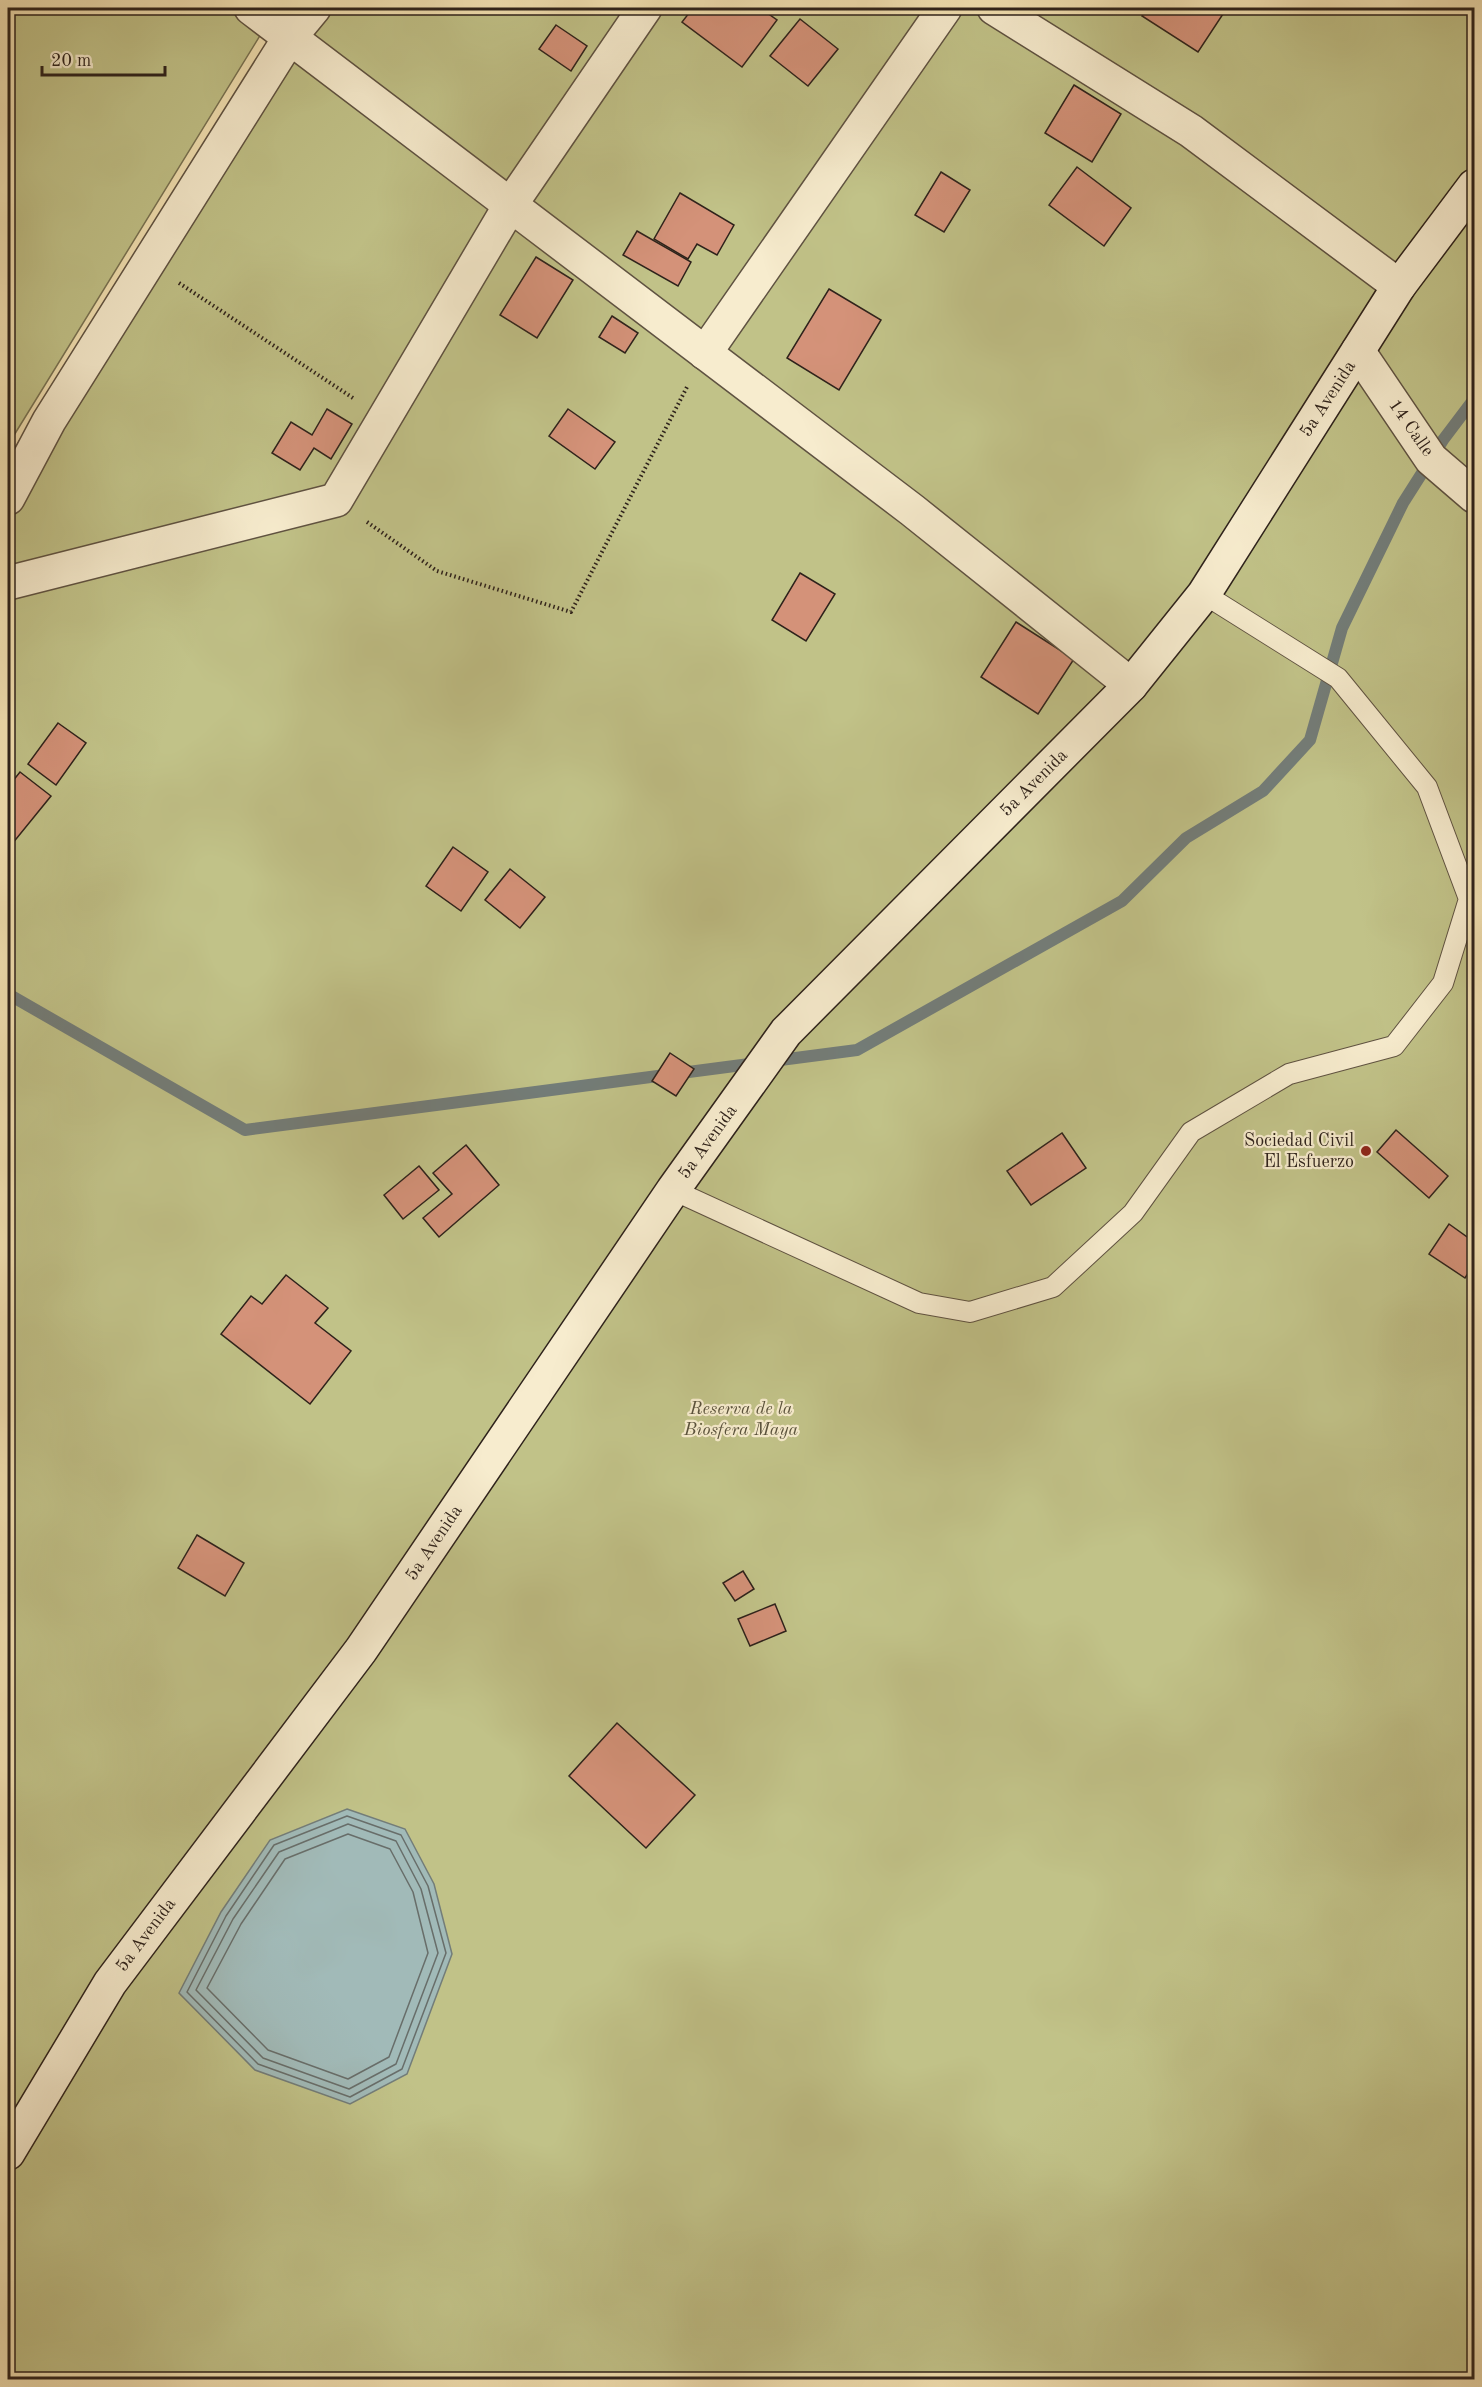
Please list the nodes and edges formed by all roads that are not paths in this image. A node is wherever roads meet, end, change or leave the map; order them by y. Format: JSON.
{"nodes":[{"id":1,"x":250,"y":8,"type":"edge"},
{"id":2,"x":314,"y":8,"type":"edge"},
{"id":3,"x":645,"y":8,"type":"edge"},
{"id":4,"x":945,"y":8,"type":"edge"},
{"id":5,"x":994,"y":8,"type":"edge"},
{"id":6,"x":290,"y":37,"type":"junction"},
{"id":7,"x":1474,"y":186,"type":"edge"},
{"id":8,"x":512,"y":204,"type":"junction"},
{"id":9,"x":1399,"y":286,"type":"junction"},
{"id":10,"x":1358,"y":351,"type":"junction"},
{"id":11,"x":705,"y":353,"type":"junction"},
{"id":12,"x":1474,"y":496,"type":"edge"},
{"id":13,"x":8,"y":498,"type":"edge"},
{"id":14,"x":8,"y":583,"type":"edge"},
{"id":15,"x":1204,"y":594,"type":"junction"},
{"id":16,"x":1131,"y":685,"type":"junction"},
{"id":17,"x":674,"y":1190,"type":"junction"},
{"id":18,"x":8,"y":2153,"type":"edge"}],
"edges":[{"from":1,"to":6,"type":"street"},
{"from":2,"to":6,"type":"street"},
{"from":3,"to":8,"type":"street"},
{"from":4,"to":11,"type":"street"},
{"from":5,"to":9,"type":"street"},
{"from":6,"to":8,"type":"street"},
{"from":6,"to":13,"type":"street"},
{"from":7,"to":9,"type":"street","name":"5a Avenida"},
{"from":8,"to":11,"type":"street"},
{"from":8,"to":14,"type":"street"},
{"from":9,"to":10,"type":"street","name":"5a Avenida"},
{"from":10,"to":12,"type":"street","name":"14 Calle"},
{"from":10,"to":15,"type":"street","name":"5a Avenida"},
{"from":11,"to":16,"type":"street"},
{"from":15,"to":16,"type":"street","name":"5a Avenida"},
{"from":15,"to":17,"type":"lane"},
{"from":16,"to":17,"type":"street","name":"5a Avenida"},
{"from":17,"to":18,"type":"street","name":"5a Avenida"}]}
